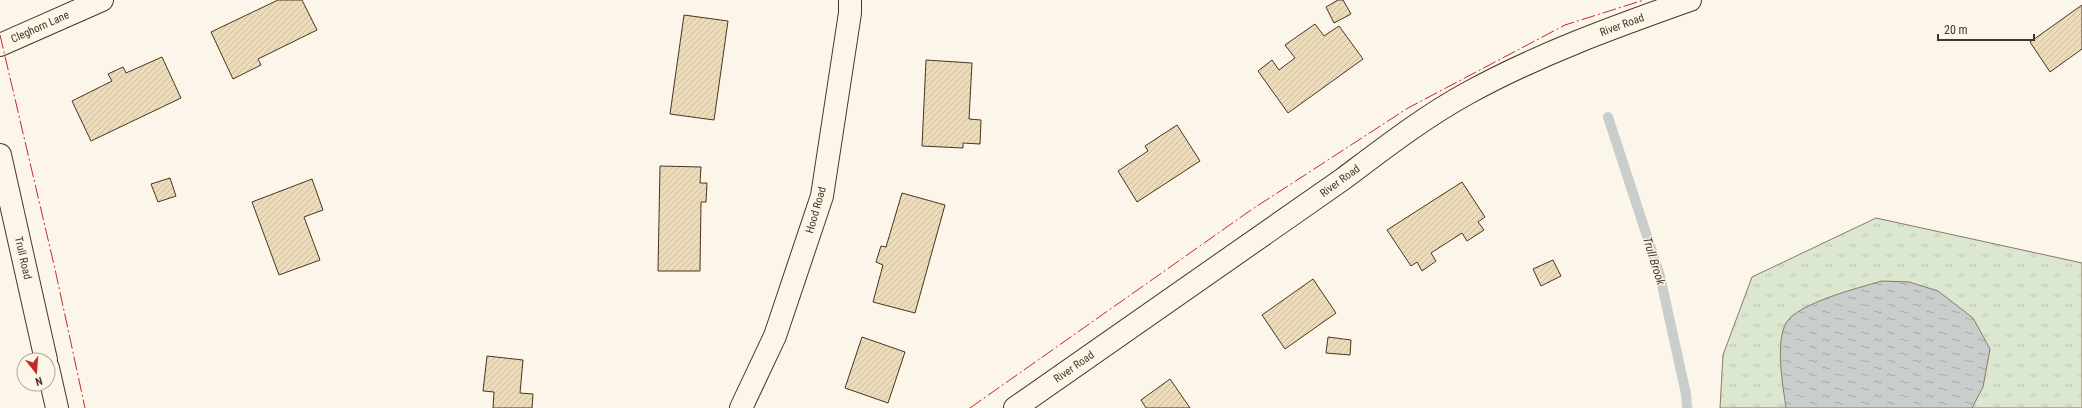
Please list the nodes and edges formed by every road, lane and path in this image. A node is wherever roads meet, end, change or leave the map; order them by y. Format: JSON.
{"nodes":[{"id":1,"x":102,"y":0,"type":"edge"},
{"id":2,"x":850,"y":0,"type":"edge"},
{"id":3,"x":1690,"y":0,"type":"edge"},
{"id":4,"x":0,"y":45,"type":"edge"},
{"id":5,"x":0,"y":155,"type":"edge"},
{"id":6,"x":44,"y":352,"type":"edge"},
{"id":7,"x":53,"y":392,"type":"edge"},
{"id":8,"x":57,"y":408,"type":"edge"},
{"id":9,"x":741,"y":408,"type":"edge"},
{"id":10,"x":1015,"y":408,"type":"edge"}],
"edges":[{"from":1,"to":4,"type":"street","name":"Cleghorn Lane"},
{"from":2,"to":9,"type":"street","name":"Hood Road"},
{"from":3,"to":10,"type":"street","name":"River Road"},
{"from":5,"to":6,"type":"street","name":"Trull Road"},
{"from":7,"to":8,"type":"street"}]}
